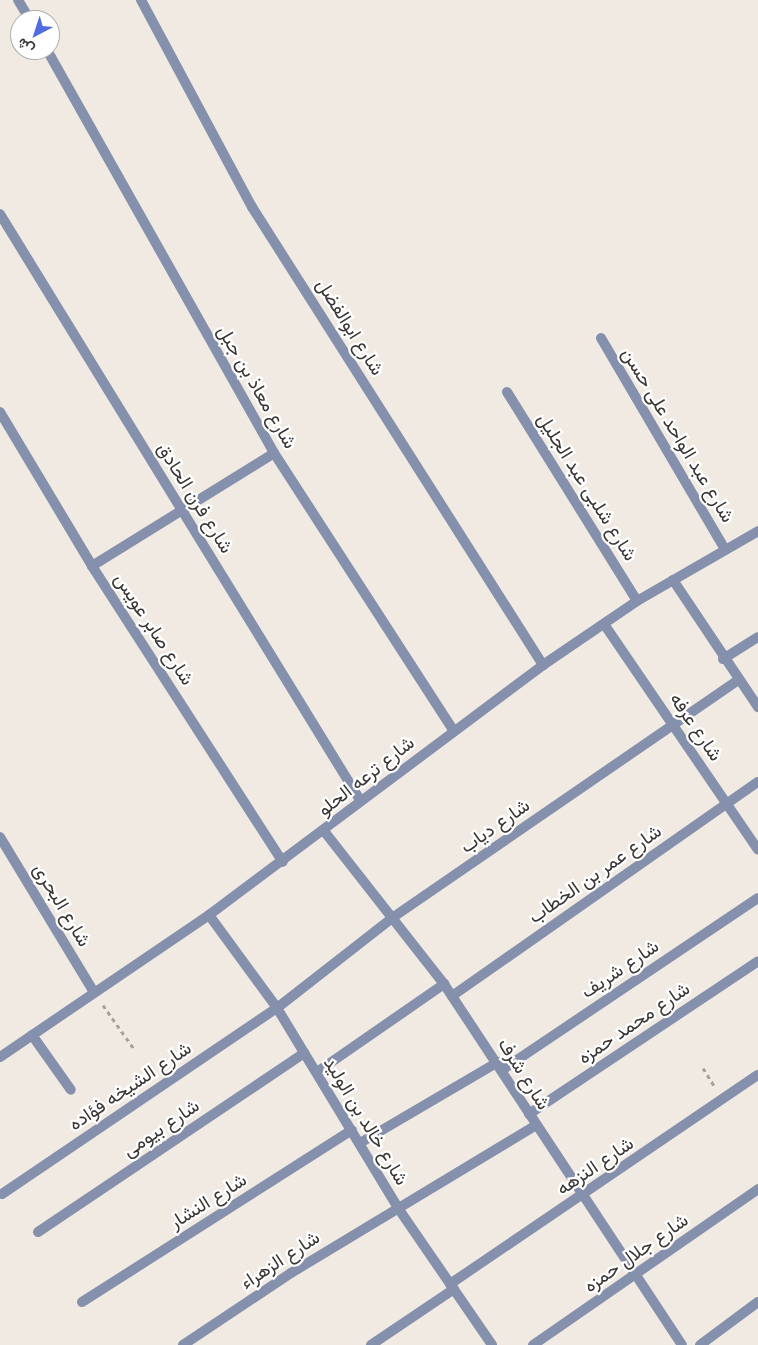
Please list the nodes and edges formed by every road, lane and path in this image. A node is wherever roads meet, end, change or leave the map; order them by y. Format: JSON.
{"nodes":[{"id":1,"x":141,"y":0,"type":"edge"},
{"id":2,"x":53,"y":60,"type":"edge"},
{"id":3,"x":0,"y":214,"type":"edge"},
{"id":4,"x":601,"y":338,"type":"dead end"},
{"id":5,"x":508,"y":392,"type":"dead end"},
{"id":6,"x":0,"y":412,"type":"edge"},
{"id":7,"x":274,"y":453,"type":"junction"},
{"id":8,"x":182,"y":511,"type":"junction"},
{"id":9,"x":758,"y":531,"type":"edge"},
{"id":10,"x":725,"y":549,"type":"junction"},
{"id":11,"x":92,"y":566,"type":"junction"},
{"id":12,"x":673,"y":580,"type":"junction"},
{"id":13,"x":638,"y":601,"type":"junction"},
{"id":14,"x":604,"y":624,"type":"junction"},
{"id":15,"x":758,"y":636,"type":"edge"},
{"id":16,"x":723,"y":659,"type":"junction"},
{"id":17,"x":543,"y":666,"type":"junction"},
{"id":18,"x":738,"y":680,"type":"junction"},
{"id":19,"x":758,"y":707,"type":"edge"},
{"id":20,"x":674,"y":724,"type":"junction"},
{"id":21,"x":454,"y":731,"type":"junction"},
{"id":22,"x":758,"y":782,"type":"edge"},
{"id":23,"x":360,"y":800,"type":"junction"},
{"id":24,"x":726,"y":803,"type":"junction"},
{"id":25,"x":324,"y":831,"type":"junction"},
{"id":26,"x":0,"y":837,"type":"edge"},
{"id":27,"x":758,"y":850,"type":"edge"},
{"id":28,"x":283,"y":862,"type":"junction"},
{"id":29,"x":758,"y":898,"type":"edge"},
{"id":30,"x":209,"y":915,"type":"junction"},
{"id":31,"x":392,"y":918,"type":"junction"},
{"id":32,"x":758,"y":960,"type":"edge"},
{"id":33,"x":444,"y":984,"type":"junction"},
{"id":34,"x":94,"y":992,"type":"junction"},
{"id":35,"x":452,"y":996,"type":"junction"},
{"id":36,"x":277,"y":1008,"type":"junction"},
{"id":37,"x":32,"y":1035,"type":"junction"},
{"id":38,"x":134,"y":1049,"type":"dead end"},
{"id":39,"x":304,"y":1053,"type":"junction"},
{"id":40,"x":0,"y":1057,"type":"edge"},
{"id":41,"x":500,"y":1066,"type":"junction"},
{"id":42,"x":702,"y":1068,"type":"dead end"},
{"id":43,"x":317,"y":1072,"type":"junction"},
{"id":44,"x":758,"y":1076,"type":"edge"},
{"id":45,"x":71,"y":1090,"type":"dead end"},
{"id":46,"x":723,"y":1100,"type":"junction"},
{"id":47,"x":529,"y":1114,"type":"junction"},
{"id":48,"x":536,"y":1125,"type":"junction"},
{"id":49,"x":352,"y":1130,"type":"junction"},
{"id":50,"x":360,"y":1143,"type":"junction"},
{"id":51,"x":758,"y":1188,"type":"edge"},
{"id":52,"x":2,"y":1194,"type":"dead end"},
{"id":53,"x":583,"y":1196,"type":"junction"},
{"id":54,"x":398,"y":1208,"type":"junction"},
{"id":55,"x":38,"y":1232,"type":"dead end"},
{"id":56,"x":634,"y":1277,"type":"junction"},
{"id":57,"x":452,"y":1287,"type":"junction"},
{"id":58,"x":82,"y":1302,"type":"dead end"},
{"id":59,"x":758,"y":1302,"type":"edge"},
{"id":60,"x":183,"y":1345,"type":"edge"},
{"id":61,"x":372,"y":1345,"type":"edge"},
{"id":62,"x":492,"y":1345,"type":"edge"},
{"id":63,"x":533,"y":1345,"type":"edge"},
{"id":64,"x":682,"y":1345,"type":"edge"},
{"id":65,"x":700,"y":1345,"type":"edge"}],
"edges":[{"from":1,"to":17,"type":"street","name":"شارع ابوالفضل"},
{"from":2,"to":7,"type":"street","name":"شارع معاذ بن جبل"},
{"from":3,"to":8,"type":"street","name":"شارع فرن الحادق"},
{"from":4,"to":10,"type":"street","name":"شارع عبد الواحد على حسن"},
{"from":5,"to":13,"type":"street","name":"شارع شلبى عبد الجليل"},
{"from":6,"to":11,"type":"street","name":"شارع صابر عويس"},
{"from":7,"to":8,"type":"street"},
{"from":7,"to":21,"type":"street","name":"شارع معاذ بن جبل"},
{"from":8,"to":11,"type":"street"},
{"from":8,"to":23,"type":"street","name":"شارع فرن الحادق"},
{"from":9,"to":10,"type":"street","name":"شارع ترعه الحلو"},
{"from":10,"to":12,"type":"street","name":"شارع ترعه الحلو"},
{"from":11,"to":28,"type":"street","name":"شارع صابر عويس"},
{"from":12,"to":13,"type":"street","name":"شارع ترعه الحلو"},
{"from":12,"to":16,"type":"street"},
{"from":13,"to":14,"type":"street","name":"شارع ترعه الحلو"},
{"from":14,"to":17,"type":"street","name":"شارع ترعه الحلو"},
{"from":14,"to":20,"type":"street","name":"شارع عرفه"},
{"from":15,"to":16,"type":"street"},
{"from":16,"to":18,"type":"street"},
{"from":17,"to":21,"type":"street","name":"شارع ترعه الحلو"},
{"from":18,"to":19,"type":"street"},
{"from":18,"to":20,"type":"street","name":"شارع دياب"},
{"from":20,"to":24,"type":"street","name":"شارع عرفه"},
{"from":20,"to":31,"type":"street","name":"شارع دياب"},
{"from":21,"to":23,"type":"street","name":"شارع ترعه الحلو"},
{"from":22,"to":24,"type":"street","name":"شارع عمر بن الخطاب"},
{"from":23,"to":25,"type":"street","name":"شارع ترعه الحلو"},
{"from":24,"to":27,"type":"street","name":"شارع عرفه"},
{"from":24,"to":35,"type":"street","name":"شارع عمر بن الخطاب"},
{"from":25,"to":28,"type":"street","name":"شارع ترعه الحلو"},
{"from":25,"to":31,"type":"street","name":"شارع شرف"},
{"from":26,"to":34,"type":"street","name":"شارع البحرى"},
{"from":28,"to":30,"type":"street","name":"شارع ترعه الحلو"},
{"from":29,"to":41,"type":"street","name":"شارع شريف"},
{"from":30,"to":34,"type":"street","name":"شارع ترعه الحلو"},
{"from":30,"to":36,"type":"street","name":"شارع خالد بن الوليد"},
{"from":31,"to":33,"type":"street","name":"شارع شرف"},
{"from":31,"to":36,"type":"street","name":"شارع دياب"},
{"from":32,"to":47,"type":"street","name":"شارع محمد حمزه"},
{"from":33,"to":35,"type":"street","name":"شارع شرف"},
{"from":33,"to":43,"type":"street"},
{"from":34,"to":37,"type":"street","name":"شارع ترعه الحلو"},
{"from":34,"to":38,"type":"path"},
{"from":35,"to":41,"type":"street","name":"شارع شرف"},
{"from":36,"to":39,"type":"street","name":"شارع خالد بن الوليد"},
{"from":36,"to":52,"type":"street","name":"شارع الشيخه فؤاده"},
{"from":37,"to":40,"type":"street","name":"شارع ترعه الحلو"},
{"from":37,"to":45,"type":"street"},
{"from":39,"to":43,"type":"street","name":"شارع خالد بن الوليد"},
{"from":39,"to":55,"type":"street","name":"شارع بيومى"},
{"from":41,"to":47,"type":"street","name":"شارع شرف"},
{"from":41,"to":50,"type":"street","name":"شارع شريف"},
{"from":42,"to":46,"type":"path"},
{"from":43,"to":49,"type":"street","name":"شارع خالد بن الوليد"},
{"from":44,"to":46,"type":"street","name":"شارع النزهه"},
{"from":46,"to":53,"type":"street","name":"شارع النزهه"},
{"from":47,"to":48,"type":"street","name":"شارع شرف"},
{"from":48,"to":53,"type":"street","name":"شارع شرف"},
{"from":48,"to":54,"type":"street"},
{"from":49,"to":50,"type":"street","name":"شارع خالد بن الوليد"},
{"from":49,"to":58,"type":"street","name":"شارع النشار"},
{"from":50,"to":54,"type":"street","name":"شارع خالد بن الوليد"},
{"from":51,"to":56,"type":"street","name":"شارع جلال حمزه"},
{"from":53,"to":56,"type":"street","name":"شارع شرف"},
{"from":53,"to":57,"type":"street","name":"شارع النزهه"},
{"from":54,"to":57,"type":"street","name":"شارع خالد بن الوليد"},
{"from":54,"to":60,"type":"street","name":"شارع الزهراء"},
{"from":56,"to":63,"type":"street","name":"شارع جلال حمزه"},
{"from":56,"to":64,"type":"street","name":"شارع شرف"},
{"from":57,"to":61,"type":"street","name":"شارع النزهه"},
{"from":57,"to":62,"type":"street","name":"شارع خالد بن الوليد"},
{"from":59,"to":65,"type":"street"}]}
